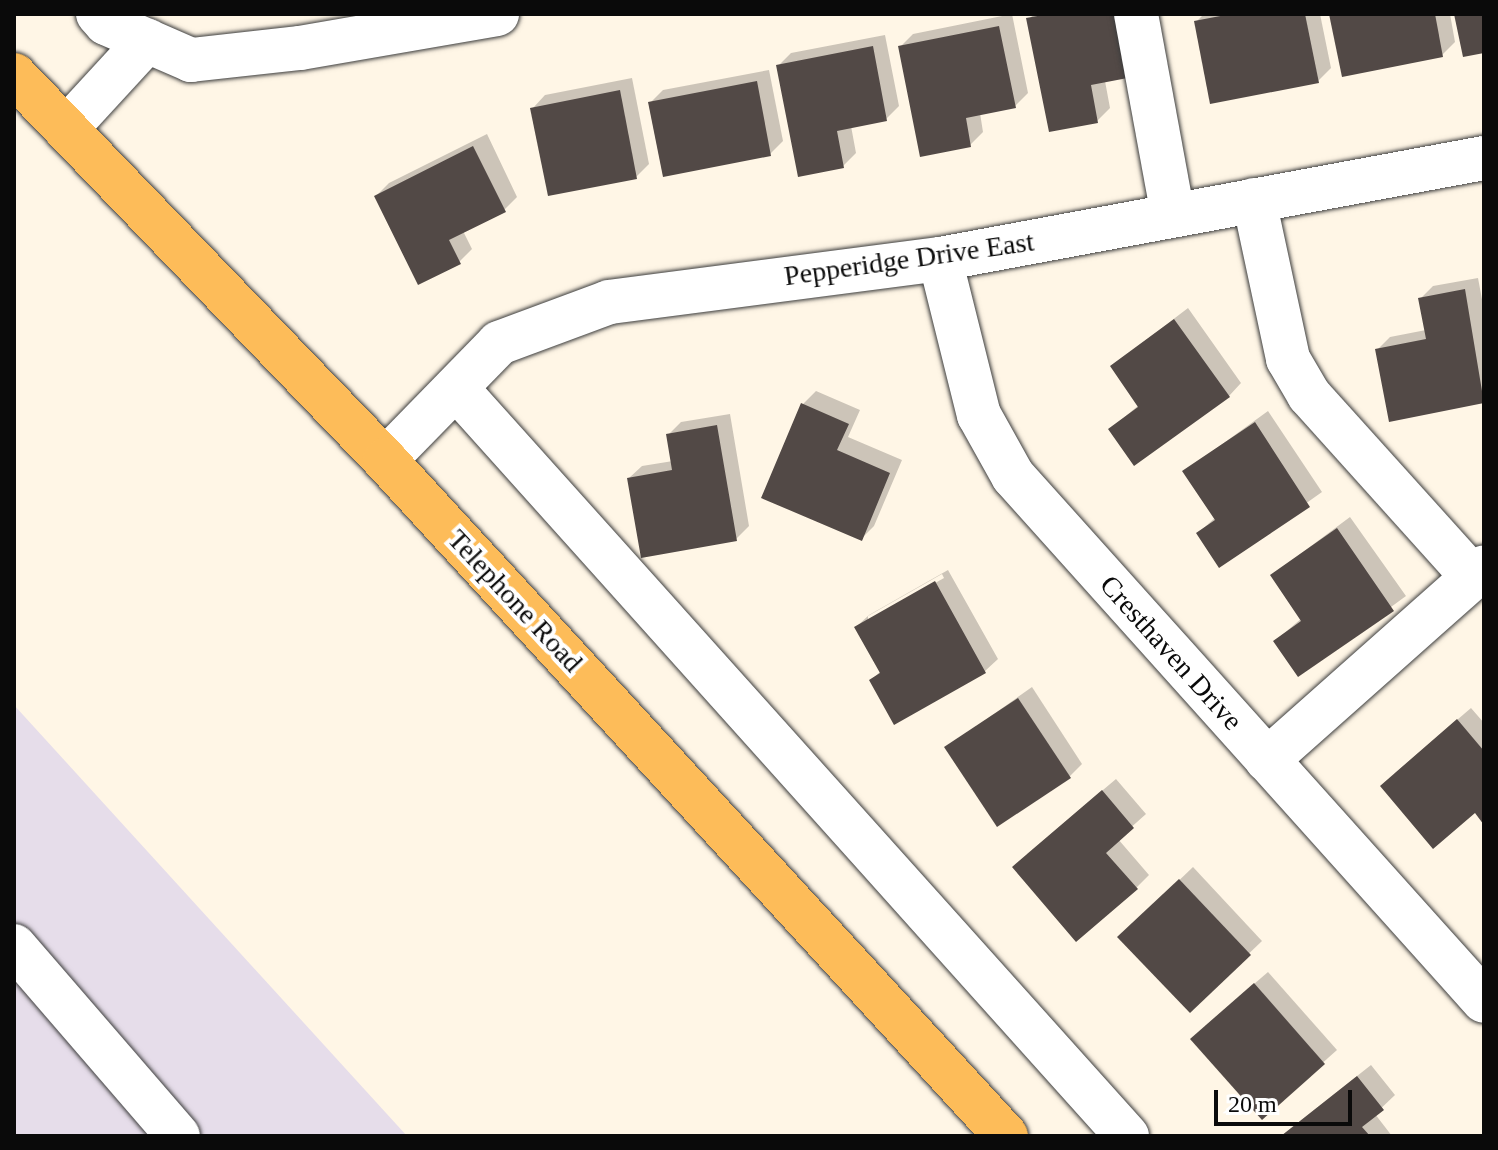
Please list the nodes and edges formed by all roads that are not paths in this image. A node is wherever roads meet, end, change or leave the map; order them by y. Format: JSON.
{"nodes":[{"id":1,"x":98,"y":14,"type":"edge"},
{"id":2,"x":497,"y":14,"type":"edge"},
{"id":3,"x":1136,"y":14,"type":"edge"},
{"id":4,"x":147,"y":41,"type":"junction"},
{"id":5,"x":14,"y":75,"type":"edge"},
{"id":6,"x":66,"y":129,"type":"junction"},
{"id":7,"x":1484,"y":158,"type":"edge"},
{"id":8,"x":1254,"y":200,"type":"junction"},
{"id":9,"x":1173,"y":215,"type":"junction"},
{"id":10,"x":940,"y":259,"type":"junction"},
{"id":11,"x":456,"y":388,"type":"junction"},
{"id":12,"x":385,"y":460,"type":"junction"},
{"id":13,"x":1478,"y":572,"type":"edge"},
{"id":14,"x":1267,"y":760,"type":"junction"},
{"id":15,"x":14,"y":946,"type":"edge"},
{"id":16,"x":1484,"y":1001,"type":"edge"},
{"id":17,"x":178,"y":1136,"type":"edge"},
{"id":18,"x":1006,"y":1136,"type":"edge"},
{"id":19,"x":1127,"y":1136,"type":"edge"}],
"edges":[{"from":1,"to":4,"type":"street"},
{"from":2,"to":4,"type":"street"},
{"from":3,"to":9,"type":"street"},
{"from":4,"to":6,"type":"street"},
{"from":5,"to":6,"type":"main road","name":"Telephone Road"},
{"from":6,"to":12,"type":"main road","name":"Telephone Road"},
{"from":7,"to":8,"type":"street","name":"Pepperidge Drive East"},
{"from":8,"to":9,"type":"street","name":"Pepperidge Drive East"},
{"from":8,"to":13,"type":"street"},
{"from":9,"to":10,"type":"street","name":"Pepperidge Drive East"},
{"from":10,"to":11,"type":"street","name":"Pepperidge Drive East"},
{"from":10,"to":14,"type":"street","name":"Cresthaven Drive"},
{"from":11,"to":12,"type":"street","name":"Pepperidge Drive East"},
{"from":11,"to":19,"type":"street"},
{"from":12,"to":18,"type":"main road","name":"Telephone Road"},
{"from":13,"to":14,"type":"street"},
{"from":14,"to":16,"type":"street","name":"Cresthaven Drive"},
{"from":15,"to":17,"type":"street"}]}
